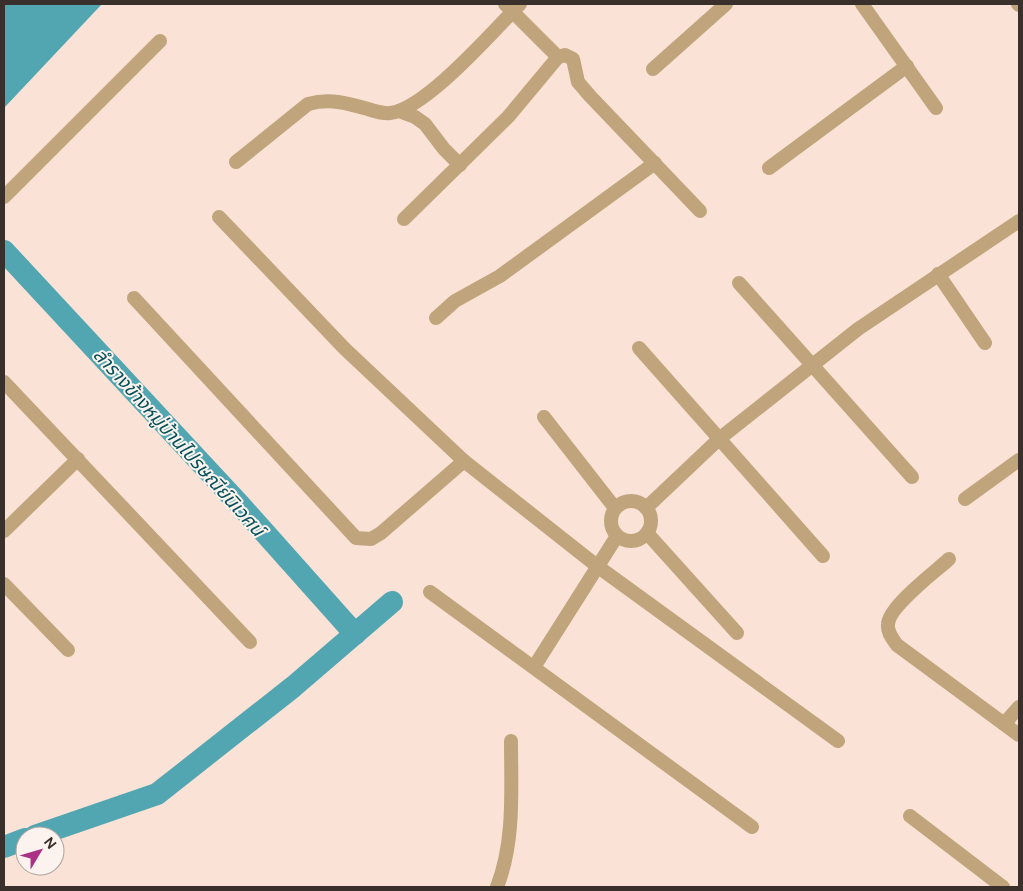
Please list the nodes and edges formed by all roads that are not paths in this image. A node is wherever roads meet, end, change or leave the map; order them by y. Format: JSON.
{"nodes":[{"id":1,"x":726,"y":4,"type":"edge"},
{"id":2,"x":862,"y":4,"type":"edge"},
{"id":3,"x":512,"y":6,"type":"edge"},
{"id":4,"x":160,"y":41,"type":"dead end"},
{"id":5,"x":558,"y":57,"type":"junction"},
{"id":6,"x":907,"y":66,"type":"junction"},
{"id":7,"x":653,"y":69,"type":"dead end"},
{"id":8,"x":936,"y":108,"type":"dead end"},
{"id":9,"x":399,"y":111,"type":"junction"},
{"id":10,"x":236,"y":162,"type":"dead end"},
{"id":11,"x":655,"y":163,"type":"junction"},
{"id":12,"x":460,"y":165,"type":"junction"},
{"id":13,"x":769,"y":168,"type":"dead end"},
{"id":14,"x":4,"y":197,"type":"edge"},
{"id":15,"x":700,"y":211,"type":"dead end"},
{"id":16,"x":218,"y":217,"type":"dead end"},
{"id":17,"x":404,"y":219,"type":"dead end"},
{"id":18,"x":1019,"y":221,"type":"edge"},
{"id":19,"x":938,"y":274,"type":"junction"},
{"id":20,"x":739,"y":283,"type":"dead end"},
{"id":21,"x":134,"y":298,"type":"dead end"},
{"id":22,"x":436,"y":318,"type":"dead end"},
{"id":23,"x":985,"y":343,"type":"dead end"},
{"id":24,"x":639,"y":348,"type":"dead end"},
{"id":25,"x":812,"y":365,"type":"junction"},
{"id":26,"x":4,"y":382,"type":"edge"},
{"id":27,"x":544,"y":417,"type":"dead end"},
{"id":28,"x":719,"y":439,"type":"junction"},
{"id":29,"x":78,"y":460,"type":"junction"},
{"id":30,"x":1019,"y":460,"type":"edge"},
{"id":31,"x":464,"y":461,"type":"junction"},
{"id":32,"x":912,"y":477,"type":"dead end"},
{"id":33,"x":965,"y":499,"type":"dead end"},
{"id":34,"x":614,"y":508,"type":"junction"},
{"id":35,"x":646,"y":508,"type":"junction"},
{"id":36,"x":4,"y":531,"type":"edge"},
{"id":37,"x":647,"y":534,"type":"junction"},
{"id":38,"x":617,"y":536,"type":"junction"},
{"id":39,"x":824,"y":556,"type":"dead end"},
{"id":40,"x":949,"y":559,"type":"dead end"},
{"id":41,"x":597,"y":566,"type":"junction"},
{"id":42,"x":4,"y":584,"type":"edge"},
{"id":43,"x":430,"y":592,"type":"dead end"},
{"id":44,"x":737,"y":633,"type":"dead end"},
{"id":45,"x":250,"y":642,"type":"dead end"},
{"id":46,"x":68,"y":650,"type":"dead end"},
{"id":47,"x":534,"y":667,"type":"junction"},
{"id":48,"x":1019,"y":707,"type":"edge"},
{"id":49,"x":1004,"y":724,"type":"junction"},
{"id":50,"x":1019,"y":735,"type":"edge"},
{"id":51,"x":511,"y":741,"type":"dead end"},
{"id":52,"x":838,"y":741,"type":"dead end"},
{"id":53,"x":910,"y":816,"type":"dead end"},
{"id":54,"x":752,"y":827,"type":"dead end"},
{"id":55,"x":498,"y":887,"type":"edge"},
{"id":56,"x":1003,"y":887,"type":"edge"}],
"edges":[{"from":1,"to":7,"type":"street"},
{"from":2,"to":6,"type":"street"},
{"from":3,"to":5,"type":"street"},
{"from":3,"to":9,"type":"street"},
{"from":4,"to":14,"type":"street"},
{"from":5,"to":11,"type":"street"},
{"from":5,"to":12,"type":"street"},
{"from":6,"to":8,"type":"street"},
{"from":6,"to":13,"type":"street"},
{"from":9,"to":10,"type":"street"},
{"from":9,"to":12,"type":"street"},
{"from":11,"to":15,"type":"street"},
{"from":11,"to":22,"type":"street"},
{"from":12,"to":17,"type":"street"},
{"from":16,"to":31,"type":"street"},
{"from":18,"to":19,"type":"street"},
{"from":19,"to":23,"type":"street"},
{"from":19,"to":25,"type":"street"},
{"from":20,"to":25,"type":"street"},
{"from":21,"to":31,"type":"street"},
{"from":24,"to":28,"type":"street"},
{"from":25,"to":28,"type":"street"},
{"from":25,"to":32,"type":"street"},
{"from":26,"to":29,"type":"street"},
{"from":27,"to":34,"type":"street"},
{"from":28,"to":35,"type":"street"},
{"from":28,"to":39,"type":"street"},
{"from":29,"to":36,"type":"street"},
{"from":29,"to":45,"type":"street"},
{"from":30,"to":33,"type":"street"},
{"from":31,"to":41,"type":"street"},
{"from":34,"to":35,"type":"street"},
{"from":34,"to":38,"type":"street"},
{"from":35,"to":37,"type":"street"},
{"from":37,"to":38,"type":"street"},
{"from":37,"to":44,"type":"street"},
{"from":38,"to":41,"type":"street"},
{"from":40,"to":49,"type":"street"},
{"from":41,"to":47,"type":"street"},
{"from":41,"to":52,"type":"street"},
{"from":42,"to":46,"type":"street"},
{"from":43,"to":47,"type":"street"},
{"from":47,"to":54,"type":"street"},
{"from":48,"to":49,"type":"street"},
{"from":49,"to":50,"type":"street"},
{"from":51,"to":55,"type":"street"},
{"from":53,"to":56,"type":"street"}]}
